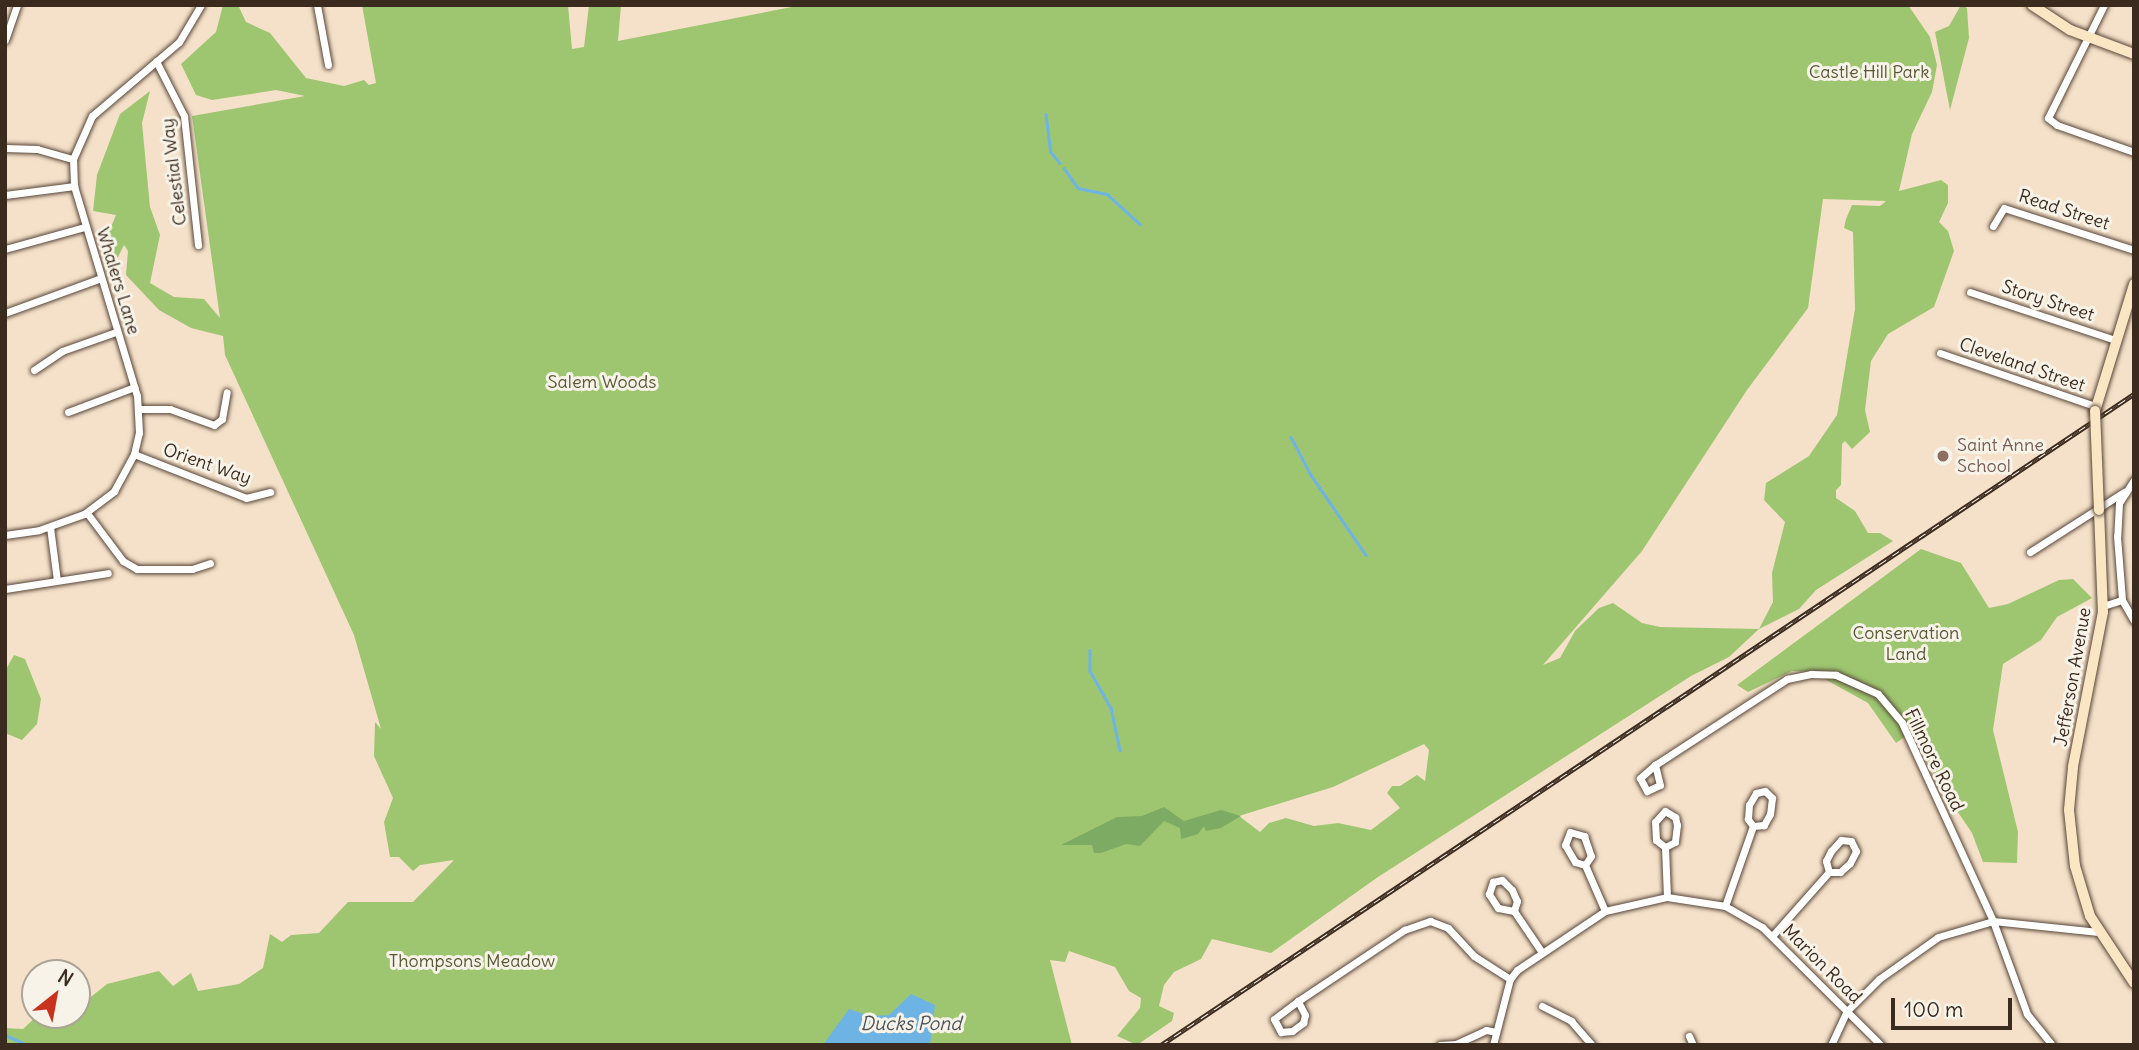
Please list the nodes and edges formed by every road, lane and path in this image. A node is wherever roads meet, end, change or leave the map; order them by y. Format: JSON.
{"nodes":[{"id":1,"x":17,"y":5,"type":"edge"},
{"id":2,"x":201,"y":5,"type":"edge"},
{"id":3,"x":317,"y":5,"type":"edge"},
{"id":4,"x":2032,"y":5,"type":"edge"},
{"id":5,"x":2104,"y":5,"type":"edge"},
{"id":6,"x":2086,"y":37,"type":"junction"},
{"id":7,"x":5,"y":40,"type":"edge"},
{"id":8,"x":2134,"y":54,"type":"edge"},
{"id":9,"x":156,"y":61,"type":"junction"},
{"id":10,"x":328,"y":65,"type":"dead end"},
{"id":11,"x":5,"y":148,"type":"edge"},
{"id":12,"x":2134,"y":152,"type":"edge"},
{"id":13,"x":73,"y":159,"type":"junction"},
{"id":14,"x":74,"y":186,"type":"junction"},
{"id":15,"x":5,"y":195,"type":"edge"},
{"id":16,"x":1993,"y":226,"type":"dead end"},
{"id":17,"x":85,"y":227,"type":"junction"},
{"id":18,"x":198,"y":245,"type":"dead end"},
{"id":19,"x":5,"y":249,"type":"edge"},
{"id":20,"x":2134,"y":250,"type":"edge"},
{"id":21,"x":101,"y":278,"type":"junction"},
{"id":22,"x":2134,"y":284,"type":"edge"},
{"id":23,"x":1970,"y":292,"type":"dead end"},
{"id":24,"x":2134,"y":310,"type":"edge"},
{"id":25,"x":5,"y":313,"type":"edge"},
{"id":26,"x":2123,"y":317,"type":"junction"},
{"id":27,"x":116,"y":332,"type":"junction"},
{"id":28,"x":2115,"y":340,"type":"junction"},
{"id":29,"x":1940,"y":353,"type":"dead end"},
{"id":30,"x":34,"y":370,"type":"dead end"},
{"id":31,"x":134,"y":387,"type":"junction"},
{"id":32,"x":227,"y":392,"type":"dead end"},
{"id":33,"x":139,"y":409,"type":"junction"},
{"id":34,"x":2095,"y":409,"type":"junction"},
{"id":35,"x":68,"y":412,"type":"dead end"},
{"id":36,"x":134,"y":454,"type":"junction"},
{"id":37,"x":2134,"y":480,"type":"edge"},
{"id":38,"x":2125,"y":491,"type":"junction"},
{"id":39,"x":271,"y":492,"type":"dead end"},
{"id":40,"x":87,"y":513,"type":"junction"},
{"id":41,"x":50,"y":527,"type":"junction"},
{"id":42,"x":5,"y":535,"type":"edge"},
{"id":43,"x":2030,"y":552,"type":"dead end"},
{"id":44,"x":210,"y":563,"type":"dead end"},
{"id":45,"x":108,"y":573,"type":"dead end"},
{"id":46,"x":57,"y":581,"type":"junction"},
{"id":47,"x":5,"y":589,"type":"edge"},
{"id":48,"x":2122,"y":600,"type":"junction"},
{"id":49,"x":2103,"y":602,"type":"junction"},
{"id":50,"x":2134,"y":621,"type":"edge"},
{"id":51,"x":1655,"y":765,"type":"dead end"},
{"id":52,"x":1753,"y":826,"type":"junction"},
{"id":53,"x":1665,"y":847,"type":"junction"},
{"id":54,"x":1585,"y":865,"type":"junction"},
{"id":55,"x":1829,"y":872,"type":"junction"},
{"id":56,"x":1667,"y":897,"type":"junction"},
{"id":57,"x":1725,"y":906,"type":"junction"},
{"id":58,"x":1514,"y":911,"type":"junction"},
{"id":59,"x":1605,"y":911,"type":"junction"},
{"id":60,"x":1993,"y":921,"type":"junction"},
{"id":61,"x":2098,"y":932,"type":"junction"},
{"id":62,"x":1773,"y":935,"type":"junction"},
{"id":63,"x":1541,"y":951,"type":"junction"},
{"id":64,"x":1510,"y":979,"type":"junction"},
{"id":65,"x":2134,"y":983,"type":"edge"},
{"id":66,"x":1298,"y":1001,"type":"junction"},
{"id":67,"x":1542,"y":1006,"type":"dead end"},
{"id":68,"x":1847,"y":1011,"type":"junction"},
{"id":69,"x":1496,"y":1032,"type":"junction"},
{"id":70,"x":1689,"y":1036,"type":"dead end"},
{"id":71,"x":1457,"y":1044,"type":"edge"},
{"id":72,"x":1440,"y":1045,"type":"edge"},
{"id":73,"x":1493,"y":1045,"type":"edge"},
{"id":74,"x":1592,"y":1045,"type":"edge"},
{"id":75,"x":1693,"y":1045,"type":"edge"},
{"id":76,"x":1831,"y":1045,"type":"edge"},
{"id":77,"x":1881,"y":1045,"type":"edge"},
{"id":78,"x":2052,"y":1045,"type":"edge"}],
"edges":[{"from":1,"to":7,"type":"street"},
{"from":2,"to":9,"type":"street","name":"Whalers Lane"},
{"from":3,"to":10,"type":"street"},
{"from":4,"to":6,"type":"main road"},
{"from":5,"to":6,"type":"street"},
{"from":6,"to":8,"type":"main road"},
{"from":6,"to":12,"type":"street"},
{"from":9,"to":13,"type":"street","name":"Whalers Lane"},
{"from":9,"to":18,"type":"street","name":"Celestial Way"},
{"from":11,"to":13,"type":"street"},
{"from":13,"to":14,"type":"street","name":"Whalers Lane"},
{"from":14,"to":15,"type":"street"},
{"from":14,"to":17,"type":"street","name":"Whalers Lane"},
{"from":16,"to":20,"type":"street","name":"Read Street"},
{"from":17,"to":19,"type":"street"},
{"from":17,"to":21,"type":"street","name":"Whalers Lane"},
{"from":21,"to":25,"type":"street"},
{"from":21,"to":27,"type":"street","name":"Whalers Lane"},
{"from":22,"to":26,"type":"main road","name":"Jefferson Avenue"},
{"from":23,"to":28,"type":"street","name":"Story Street"},
{"from":24,"to":26,"type":"street"},
{"from":26,"to":28,"type":"main road","name":"Jefferson Avenue"},
{"from":27,"to":30,"type":"street"},
{"from":27,"to":31,"type":"street","name":"Whalers Lane"},
{"from":28,"to":34,"type":"main road","name":"Jefferson Avenue"},
{"from":29,"to":34,"type":"street","name":"Cleveland Street"},
{"from":31,"to":33,"type":"street","name":"Whalers Lane"},
{"from":31,"to":35,"type":"street"},
{"from":32,"to":33,"type":"street"},
{"from":33,"to":36,"type":"street","name":"Whalers Lane"},
{"from":34,"to":49,"type":"main road","name":"Jefferson Avenue","bridge":true},
{"from":36,"to":39,"type":"street","name":"Orient Way"},
{"from":36,"to":40,"type":"street","name":"Whalers Lane"},
{"from":37,"to":38,"type":"street"},
{"from":38,"to":43,"type":"street"},
{"from":38,"to":48,"type":"street"},
{"from":40,"to":41,"type":"street","name":"Whalers Lane"},
{"from":40,"to":44,"type":"street"},
{"from":41,"to":42,"type":"street","name":"Whalers Lane"},
{"from":41,"to":46,"type":"street"},
{"from":45,"to":46,"type":"street"},
{"from":46,"to":47,"type":"street"},
{"from":48,"to":49,"type":"street"},
{"from":48,"to":50,"type":"street"},
{"from":49,"to":61,"type":"main road","name":"Jefferson Avenue"},
{"from":51,"to":60,"type":"street","name":"Fillmore Road"},
{"from":52,"to":52,"type":"street"},
{"from":52,"to":57,"type":"street"},
{"from":53,"to":53,"type":"street"},
{"from":53,"to":56,"type":"street"},
{"from":54,"to":54,"type":"street"},
{"from":54,"to":59,"type":"street"},
{"from":55,"to":55,"type":"street"},
{"from":55,"to":62,"type":"street"},
{"from":56,"to":57,"type":"street","name":"Marion Road"},
{"from":56,"to":59,"type":"street","name":"Marion Road"},
{"from":57,"to":62,"type":"street","name":"Marion Road"},
{"from":58,"to":58,"type":"street"},
{"from":58,"to":63,"type":"street"},
{"from":59,"to":63,"type":"street","name":"Marion Road"},
{"from":60,"to":61,"type":"street"},
{"from":60,"to":68,"type":"street"},
{"from":60,"to":78,"type":"street","name":"Fillmore Road"},
{"from":61,"to":65,"type":"main road","name":"Jefferson Avenue"},
{"from":62,"to":68,"type":"street","name":"Marion Road"},
{"from":63,"to":64,"type":"street","name":"Marion Road"},
{"from":64,"to":66,"type":"street"},
{"from":64,"to":69,"type":"street"},
{"from":66,"to":66,"type":"street"},
{"from":67,"to":74,"type":"street"},
{"from":68,"to":76,"type":"street"},
{"from":68,"to":77,"type":"street","name":"Marion Road"},
{"from":69,"to":71,"type":"street"},
{"from":69,"to":73,"type":"street"},
{"from":70,"to":75,"type":"street"},
{"from":71,"to":72,"type":"street"}]}
